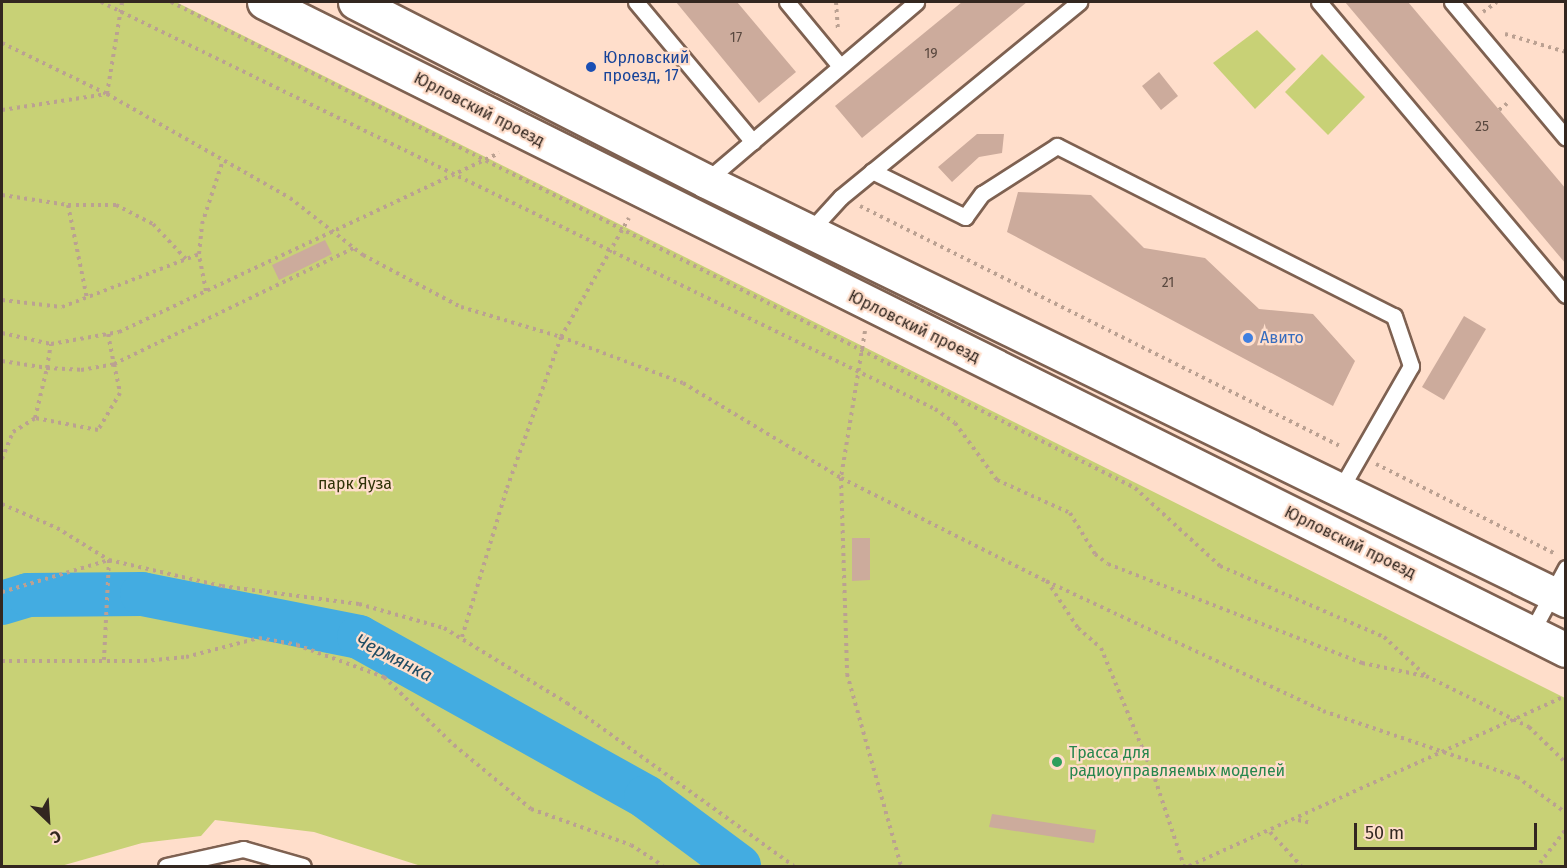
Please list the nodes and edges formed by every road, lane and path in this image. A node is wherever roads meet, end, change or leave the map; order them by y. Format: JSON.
{"nodes":[{"id":1,"x":100,"y":2,"type":"edge"},
{"id":2,"x":122,"y":2,"type":"edge"},
{"id":3,"x":171,"y":2,"type":"edge"},
{"id":4,"x":264,"y":2,"type":"edge"},
{"id":5,"x":355,"y":2,"type":"edge"},
{"id":6,"x":636,"y":2,"type":"edge"},
{"id":7,"x":788,"y":2,"type":"edge"},
{"id":8,"x":916,"y":2,"type":"edge"},
{"id":9,"x":1079,"y":2,"type":"edge"},
{"id":10,"x":1320,"y":2,"type":"edge"},
{"id":11,"x":1452,"y":2,"type":"edge"},
{"id":12,"x":120,"y":11,"type":"junction"},
{"id":13,"x":1470,"y":23,"type":"junction"},
{"id":14,"x":2,"y":43,"type":"edge"},
{"id":15,"x":1566,"y":52,"type":"edge"},
{"id":16,"x":840,"y":66,"type":"junction"},
{"id":17,"x":107,"y":94,"type":"junction"},
{"id":18,"x":2,"y":110,"type":"edge"},
{"id":19,"x":1566,"y":138,"type":"edge"},
{"id":20,"x":753,"y":142,"type":"junction"},
{"id":21,"x":499,"y":153,"type":"dead end"},
{"id":22,"x":223,"y":160,"type":"junction"},
{"id":23,"x":485,"y":161,"type":"junction"},
{"id":24,"x":872,"y":171,"type":"junction"},
{"id":25,"x":456,"y":174,"type":"junction"},
{"id":26,"x":706,"y":181,"type":"junction"},
{"id":27,"x":2,"y":195,"type":"edge"},
{"id":28,"x":841,"y":197,"type":"junction"},
{"id":29,"x":68,"y":205,"type":"junction"},
{"id":30,"x":629,"y":218,"type":"dead end"},
{"id":31,"x":623,"y":230,"type":"junction"},
{"id":32,"x":334,"y":231,"type":"junction"},
{"id":33,"x":809,"y":232,"type":"junction"},
{"id":34,"x":354,"y":248,"type":"junction"},
{"id":35,"x":611,"y":250,"type":"junction"},
{"id":36,"x":199,"y":254,"type":"junction"},
{"id":37,"x":186,"y":259,"type":"junction"},
{"id":38,"x":206,"y":291,"type":"junction"},
{"id":39,"x":1566,"y":295,"type":"edge"},
{"id":40,"x":87,"y":298,"type":"junction"},
{"id":41,"x":2,"y":300,"type":"edge"},
{"id":42,"x":865,"y":330,"type":"dead end"},
{"id":43,"x":2,"y":333,"type":"edge"},
{"id":44,"x":108,"y":334,"type":"junction"},
{"id":45,"x":561,"y":337,"type":"junction"},
{"id":46,"x":51,"y":344,"type":"junction"},
{"id":47,"x":862,"y":349,"type":"junction"},
{"id":48,"x":2,"y":361,"type":"edge"},
{"id":49,"x":114,"y":364,"type":"junction"},
{"id":50,"x":47,"y":368,"type":"junction"},
{"id":51,"x":859,"y":370,"type":"junction"},
{"id":52,"x":35,"y":418,"type":"junction"},
{"id":53,"x":1360,"y":456,"type":"junction"},
{"id":54,"x":2,"y":459,"type":"edge"},
{"id":55,"x":841,"y":478,"type":"junction"},
{"id":56,"x":1340,"y":490,"type":"junction"},
{"id":57,"x":2,"y":504,"type":"edge"},
{"id":58,"x":1566,"y":558,"type":"edge"},
{"id":59,"x":109,"y":560,"type":"junction"},
{"id":60,"x":1046,"y":581,"type":"junction"},
{"id":61,"x":1560,"y":587,"type":"edge"},
{"id":62,"x":2,"y":592,"type":"edge"},
{"id":63,"x":1531,"y":633,"type":"junction"},
{"id":64,"x":462,"y":637,"type":"junction"},
{"id":65,"x":1566,"y":650,"type":"edge"},
{"id":66,"x":104,"y":660,"type":"junction"},
{"id":67,"x":2,"y":661,"type":"edge"},
{"id":68,"x":1426,"y":676,"type":"junction"},
{"id":69,"x":1566,"y":696,"type":"edge"},
{"id":70,"x":1513,"y":719,"type":"junction"},
{"id":71,"x":1441,"y":753,"type":"junction"},
{"id":72,"x":1566,"y":763,"type":"edge"},
{"id":73,"x":1566,"y":813,"type":"edge"},
{"id":74,"x":1298,"y":820,"type":"junction"},
{"id":75,"x":1311,"y":824,"type":"dead end"},
{"id":76,"x":1566,"y":829,"type":"edge"},
{"id":77,"x":1270,"y":832,"type":"junction"},
{"id":78,"x":205,"y":861,"type":"edge"},
{"id":79,"x":1540,"y":863,"type":"dead end"},
{"id":80,"x":166,"y":867,"type":"edge"},
{"id":81,"x":303,"y":867,"type":"edge"},
{"id":82,"x":663,"y":867,"type":"edge"},
{"id":83,"x":794,"y":867,"type":"edge"},
{"id":84,"x":901,"y":867,"type":"edge"},
{"id":85,"x":1184,"y":867,"type":"edge"},
{"id":86,"x":1189,"y":867,"type":"edge"},
{"id":87,"x":1301,"y":867,"type":"edge"}],
"edges":[{"from":1,"to":12,"type":"path"},
{"from":2,"to":12,"type":"path"},
{"from":3,"to":23,"type":"path"},
{"from":4,"to":63,"type":"main road","name":"Юрловский проезд"},
{"from":5,"to":26,"type":"main road"},
{"from":6,"to":20,"type":"lane"},
{"from":7,"to":16,"type":"lane"},
{"from":8,"to":16,"type":"lane"},
{"from":9,"to":24,"type":"lane"},
{"from":10,"to":39,"type":"lane"},
{"from":11,"to":13,"type":"lane"},
{"from":12,"to":17,"type":"path"},
{"from":12,"to":25,"type":"path"},
{"from":13,"to":15,"type":"path"},
{"from":13,"to":19,"type":"lane"},
{"from":14,"to":17,"type":"path"},
{"from":16,"to":20,"type":"lane"},
{"from":17,"to":18,"type":"path"},
{"from":17,"to":22,"type":"path"},
{"from":20,"to":26,"type":"lane"},
{"from":21,"to":23,"type":"path"},
{"from":22,"to":32,"type":"path"},
{"from":22,"to":36,"type":"path"},
{"from":23,"to":25,"type":"path"},
{"from":23,"to":31,"type":"path"},
{"from":24,"to":28,"type":"lane"},
{"from":24,"to":53,"type":"lane"},
{"from":25,"to":32,"type":"path"},
{"from":25,"to":35,"type":"path"},
{"from":26,"to":33,"type":"main road"},
{"from":27,"to":29,"type":"path"},
{"from":28,"to":33,"type":"lane"},
{"from":28,"to":53,"type":"path"},
{"from":29,"to":37,"type":"path"},
{"from":29,"to":40,"type":"path"},
{"from":30,"to":31,"type":"path"},
{"from":31,"to":35,"type":"path"},
{"from":31,"to":47,"type":"path"},
{"from":32,"to":34,"type":"path"},
{"from":32,"to":38,"type":"path"},
{"from":33,"to":56,"type":"main road"},
{"from":34,"to":45,"type":"path"},
{"from":34,"to":49,"type":"path"},
{"from":35,"to":45,"type":"path"},
{"from":35,"to":51,"type":"path"},
{"from":36,"to":37,"type":"path"},
{"from":36,"to":38,"type":"path"},
{"from":37,"to":40,"type":"path"},
{"from":38,"to":44,"type":"path"},
{"from":40,"to":41,"type":"path"},
{"from":42,"to":47,"type":"path"},
{"from":43,"to":46,"type":"path"},
{"from":44,"to":46,"type":"path"},
{"from":44,"to":49,"type":"path"},
{"from":45,"to":55,"type":"path"},
{"from":45,"to":64,"type":"path"},
{"from":46,"to":50,"type":"path"},
{"from":47,"to":51,"type":"path"},
{"from":47,"to":68,"type":"path"},
{"from":48,"to":50,"type":"path"},
{"from":49,"to":50,"type":"path"},
{"from":49,"to":52,"type":"path"},
{"from":50,"to":52,"type":"path"},
{"from":51,"to":55,"type":"path"},
{"from":51,"to":68,"type":"path"},
{"from":52,"to":54,"type":"path"},
{"from":53,"to":56,"type":"lane"},
{"from":53,"to":58,"type":"path"},
{"from":55,"to":60,"type":"path"},
{"from":55,"to":84,"type":"path"},
{"from":56,"to":61,"type":"main road"},
{"from":57,"to":59,"type":"path"},
{"from":59,"to":62,"type":"path"},
{"from":59,"to":64,"type":"path"},
{"from":59,"to":66,"type":"path"},
{"from":60,"to":71,"type":"path"},
{"from":60,"to":85,"type":"path"},
{"from":61,"to":63,"type":"lane"},
{"from":63,"to":65,"type":"main road","name":"Юрловский проезд"},
{"from":64,"to":83,"type":"path"},
{"from":66,"to":67,"type":"path"},
{"from":66,"to":82,"type":"path"},
{"from":68,"to":70,"type":"path"},
{"from":69,"to":70,"type":"path"},
{"from":70,"to":71,"type":"path"},
{"from":70,"to":72,"type":"path"},
{"from":71,"to":73,"type":"path"},
{"from":71,"to":74,"type":"path"},
{"from":74,"to":75,"type":"path"},
{"from":74,"to":77,"type":"path"},
{"from":76,"to":79,"type":"path"},
{"from":77,"to":86,"type":"path"},
{"from":77,"to":87,"type":"path"},
{"from":78,"to":80,"type":"lane"},
{"from":78,"to":81,"type":"lane"}]}
